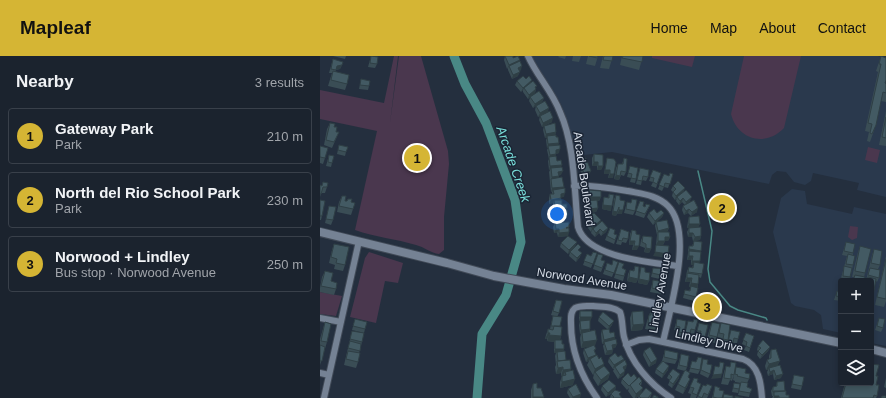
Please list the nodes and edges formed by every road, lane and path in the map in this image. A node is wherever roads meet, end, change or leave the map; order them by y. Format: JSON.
{"nodes":[{"id":1,"x":528,"y":56,"type":"edge"},
{"id":2,"x":574,"y":186,"type":"junction"},
{"id":3,"x":320,"y":232,"type":"edge"},
{"id":4,"x":359,"y":240,"type":"junction"},
{"id":5,"x":678,"y":266,"type":"junction"},
{"id":6,"x":670,"y":307,"type":"junction"},
{"id":7,"x":320,"y":318,"type":"edge"},
{"id":8,"x":341,"y":322,"type":"junction"},
{"id":9,"x":663,"y":342,"type":"junction"},
{"id":10,"x":838,"y":342,"type":"edge"},
{"id":11,"x":626,"y":345,"type":"junction"},
{"id":12,"x":874,"y":350,"type":"edge"},
{"id":13,"x":886,"y":353,"type":"edge"},
{"id":14,"x":320,"y":373,"type":"edge"},
{"id":15,"x":329,"y":375,"type":"junction"},
{"id":16,"x":593,"y":396,"type":"edge"},
{"id":17,"x":324,"y":398,"type":"edge"},
{"id":18,"x":671,"y":398,"type":"edge"},
{"id":19,"x":762,"y":398,"type":"edge"}],
"edges":[{"from":1,"to":2,"type":"street","name":"Arcade Boulevard"},
{"from":2,"to":5,"type":"street","name":"Arcade Boulevard"},
{"from":2,"to":5,"type":"street","name":"Lindley Avenue"},
{"from":3,"to":4,"type":"main road","name":"Norwood Avenue"},
{"from":4,"to":6,"type":"main road","name":"Norwood Avenue"},
{"from":4,"to":8,"type":"street"},
{"from":5,"to":6,"type":"street","name":"Lindley Avenue"},
{"from":6,"to":9,"type":"street","name":"Lindley Avenue"},
{"from":6,"to":10,"type":"main road","name":"Norwood Avenue"},
{"from":7,"to":8,"type":"street"},
{"from":8,"to":15,"type":"street"},
{"from":9,"to":11,"type":"street","name":"Lindley Drive"},
{"from":9,"to":19,"type":"street","name":"Lindley Drive"},
{"from":11,"to":16,"type":"street"},
{"from":11,"to":18,"type":"street"},
{"from":12,"to":13,"type":"main road"},
{"from":14,"to":15,"type":"street"},
{"from":15,"to":17,"type":"street"}]}
